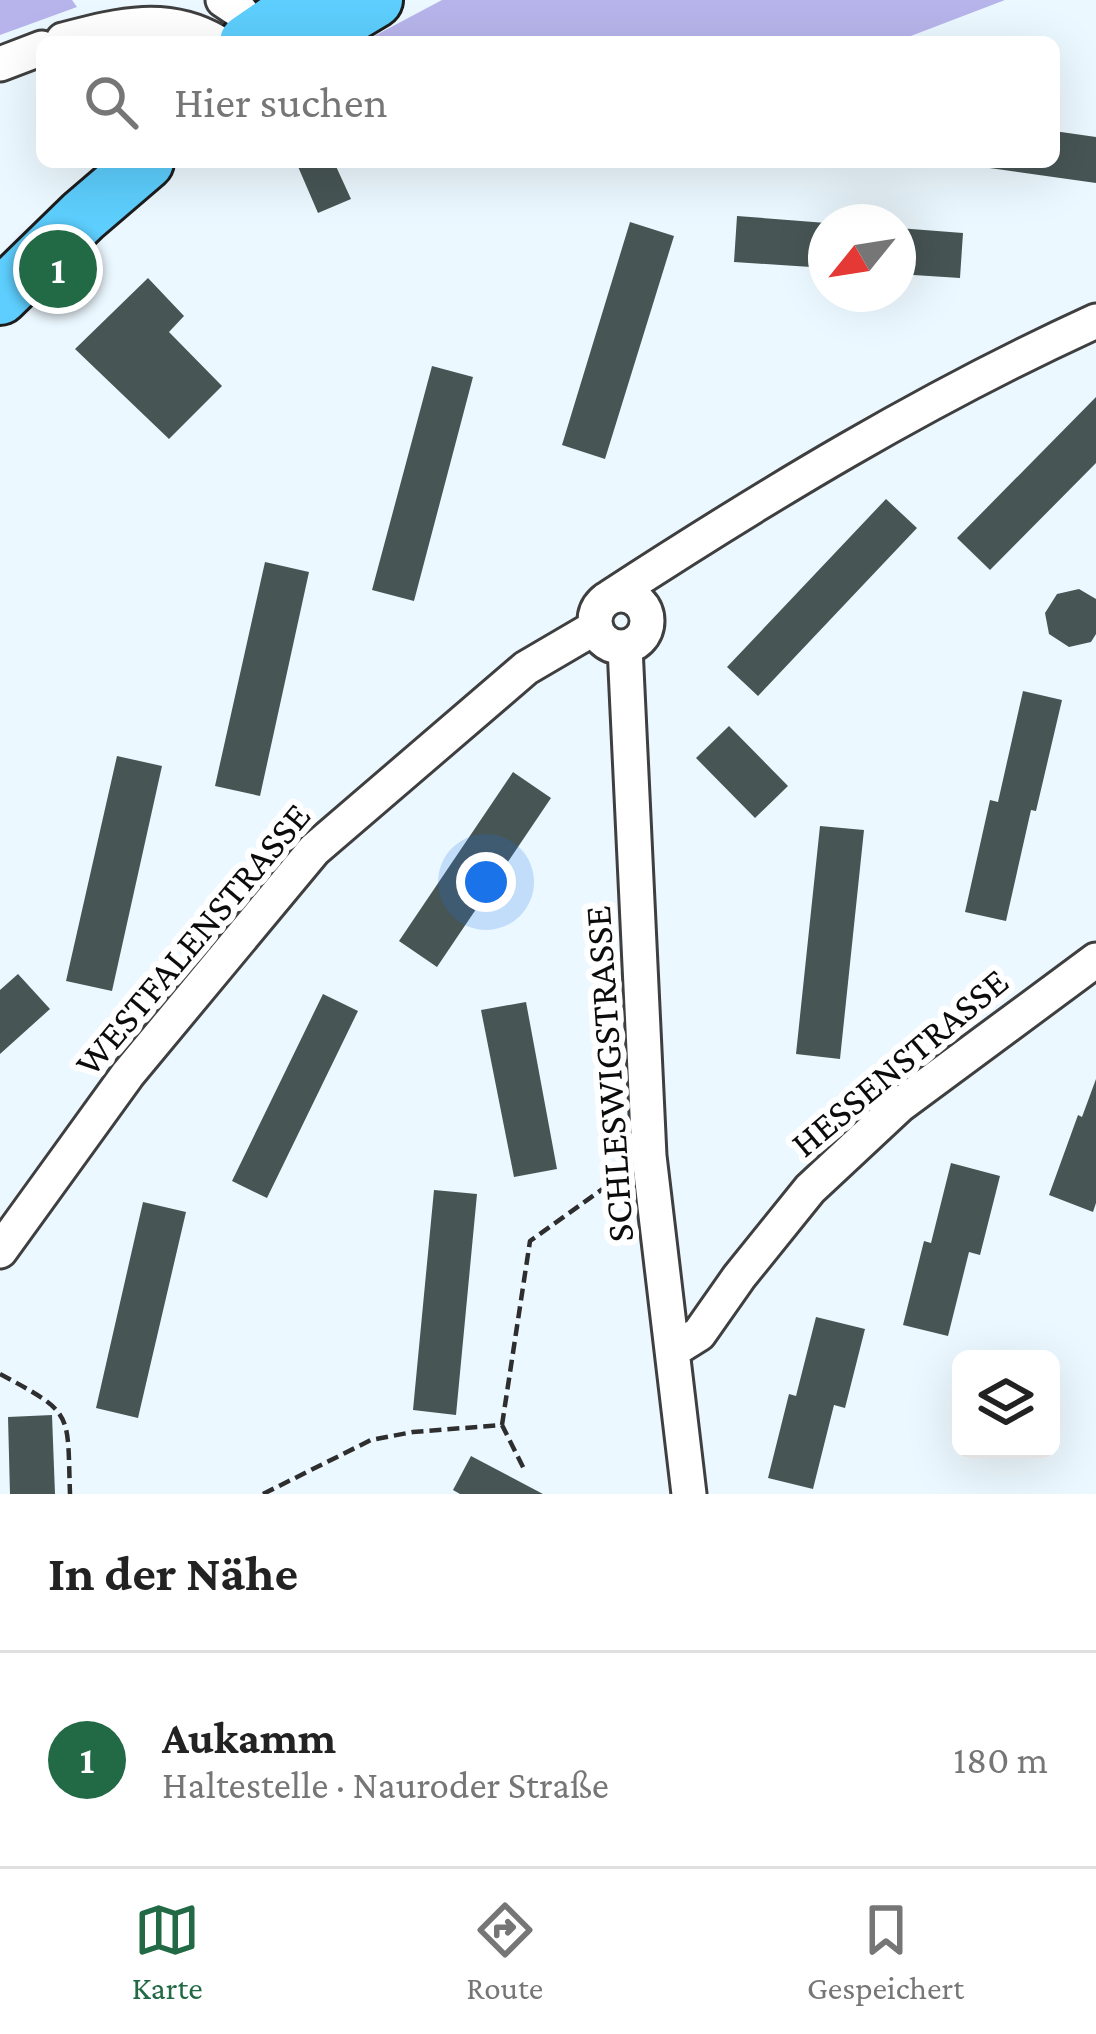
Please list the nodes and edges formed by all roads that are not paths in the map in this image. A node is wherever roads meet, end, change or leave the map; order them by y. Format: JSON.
{"nodes":[{"id":1,"x":161,"y":0,"type":"edge"},
{"id":2,"x":308,"y":0,"type":"edge"},
{"id":3,"x":375,"y":0,"type":"edge"},
{"id":4,"x":252,"y":34,"type":"edge"},
{"id":5,"x":120,"y":35,"type":"edge"},
{"id":6,"x":71,"y":36,"type":"edge"},
{"id":7,"x":36,"y":50,"type":"edge"},
{"id":8,"x":0,"y":64,"type":"edge"},
{"id":9,"x":91,"y":168,"type":"edge"},
{"id":10,"x":139,"y":168,"type":"edge"},
{"id":11,"x":0,"y":267,"type":"edge"},
{"id":12,"x":0,"y":298,"type":"edge"},
{"id":13,"x":1096,"y":321,"type":"edge"},
{"id":14,"x":685,"y":548,"type":"junction"},
{"id":15,"x":603,"y":612,"type":"junction"},
{"id":16,"x":646,"y":615,"type":"junction"},
{"id":17,"x":625,"y":647,"type":"junction"},
{"id":18,"x":1096,"y":960,"type":"edge"},
{"id":19,"x":0,"y":1251,"type":"edge"},
{"id":20,"x":675,"y":1349,"type":"junction"},
{"id":21,"x":689,"y":1494,"type":"edge"}],
"edges":[{"from":1,"to":6,"type":"street"},
{"from":2,"to":4,"type":"main road"},
{"from":3,"to":4,"type":"main road"},
{"from":4,"to":5,"type":"street"},
{"from":7,"to":8,"type":"street"},
{"from":9,"to":11,"type":"main road"},
{"from":10,"to":12,"type":"main road"},
{"from":13,"to":14,"type":"street","name":"WESTFALENSTRASSE"},
{"from":14,"to":15,"type":"street","name":"WESTFALENSTRASSE"},
{"from":14,"to":16,"type":"street","name":"WESTFALENSTRASSE"},
{"from":15,"to":16,"type":"street"},
{"from":15,"to":17,"type":"street"},
{"from":15,"to":19,"type":"street","name":"WESTFALENSTRASSE"},
{"from":16,"to":17,"type":"street"},
{"from":17,"to":20,"type":"street","name":"SCHLESWIGSTRASSE"},
{"from":18,"to":20,"type":"street","name":"HESSENSTRASSE"},
{"from":20,"to":21,"type":"street","name":"SCHLESWIGSTRASSE"}]}
